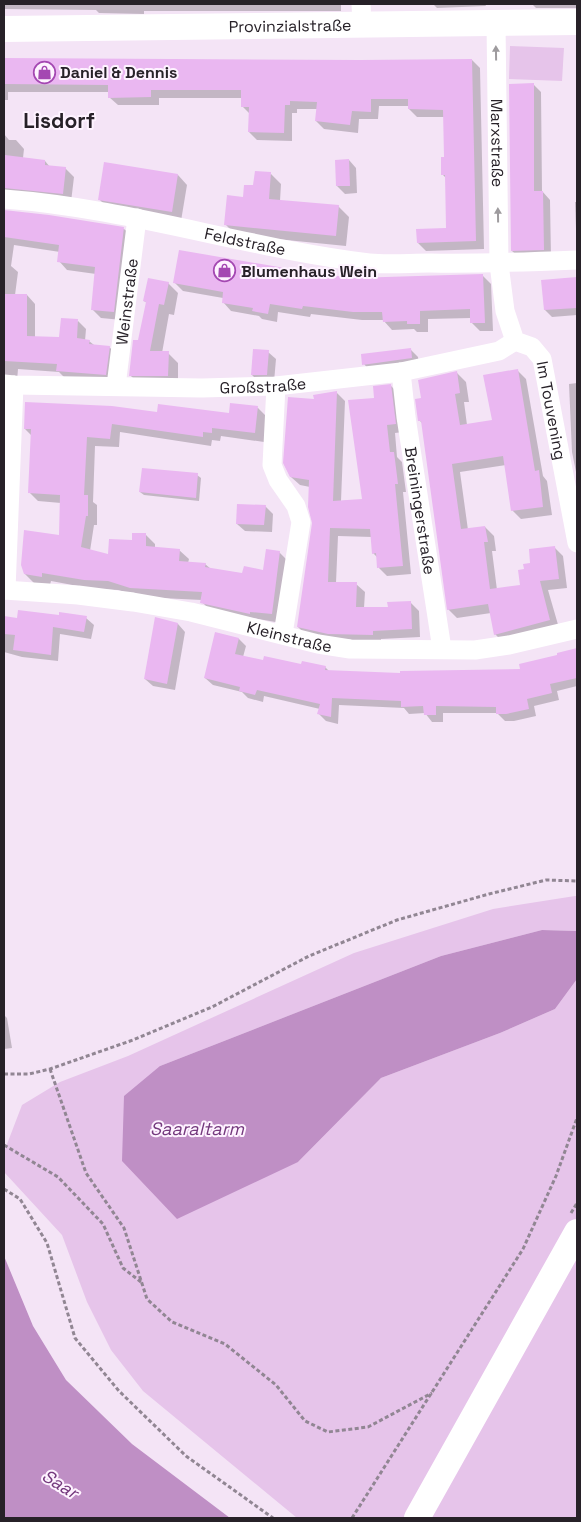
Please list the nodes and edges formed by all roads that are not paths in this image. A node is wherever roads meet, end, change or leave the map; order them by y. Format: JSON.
{"nodes":[{"id":1,"x":361,"y":14,"type":"edge"},
{"id":2,"x":577,"y":22,"type":"edge"},
{"id":3,"x":496,"y":23,"type":"junction"},
{"id":4,"x":4,"y":29,"type":"edge"},
{"id":5,"x":4,"y":199,"type":"edge"},
{"id":6,"x":137,"y":218,"type":"junction"},
{"id":7,"x":577,"y":260,"type":"edge"},
{"id":8,"x":499,"y":264,"type":"junction"},
{"id":9,"x":515,"y":341,"type":"junction"},
{"id":10,"x":401,"y":372,"type":"junction"},
{"id":11,"x":9,"y":385,"type":"edge"},
{"id":12,"x":116,"y":386,"type":"junction"},
{"id":13,"x":276,"y":386,"type":"junction"},
{"id":14,"x":577,"y":543,"type":"edge"},
{"id":15,"x":5,"y":590,"type":"edge"},
{"id":16,"x":577,"y":629,"type":"edge"},
{"id":17,"x":283,"y":634,"type":"junction"},
{"id":18,"x":442,"y":649,"type":"junction"},
{"id":19,"x":577,"y":1232,"type":"edge"},
{"id":20,"x":417,"y":1518,"type":"edge"}],
"edges":[{"from":1,"to":3,"type":"main road","name":"Provinzialstraße"},
{"from":1,"to":4,"type":"main road","name":"Provinzialstraße"},
{"from":2,"to":3,"type":"main road","name":"Provinzialstraße"},
{"from":8,"to":3,"type":"street","name":"Marxstraße","one_way":true},
{"from":5,"to":6,"type":"street","name":"Feldstraße"},
{"from":6,"to":8,"type":"street","name":"Feldstraße"},
{"from":6,"to":12,"type":"street","name":"Weinstraße"},
{"from":7,"to":8,"type":"street","name":"Feldstraße"},
{"from":8,"to":9,"type":"street"},
{"from":9,"to":10,"type":"street","name":"Großstraße"},
{"from":9,"to":14,"type":"street","name":"Im Touvening"},
{"from":10,"to":13,"type":"street","name":"Großstraße"},
{"from":10,"to":18,"type":"street","name":"Breiningerstraße"},
{"from":11,"to":12,"type":"street","name":"Großstraße"},
{"from":11,"to":15,"type":"street"},
{"from":12,"to":13,"type":"street","name":"Großstraße"},
{"from":13,"to":17,"type":"street"},
{"from":15,"to":17,"type":"street","name":"Kleinstraße"},
{"from":16,"to":18,"type":"street","name":"Kleinstraße"},
{"from":17,"to":18,"type":"street","name":"Kleinstraße"},
{"from":19,"to":20,"type":"main road"}]}
